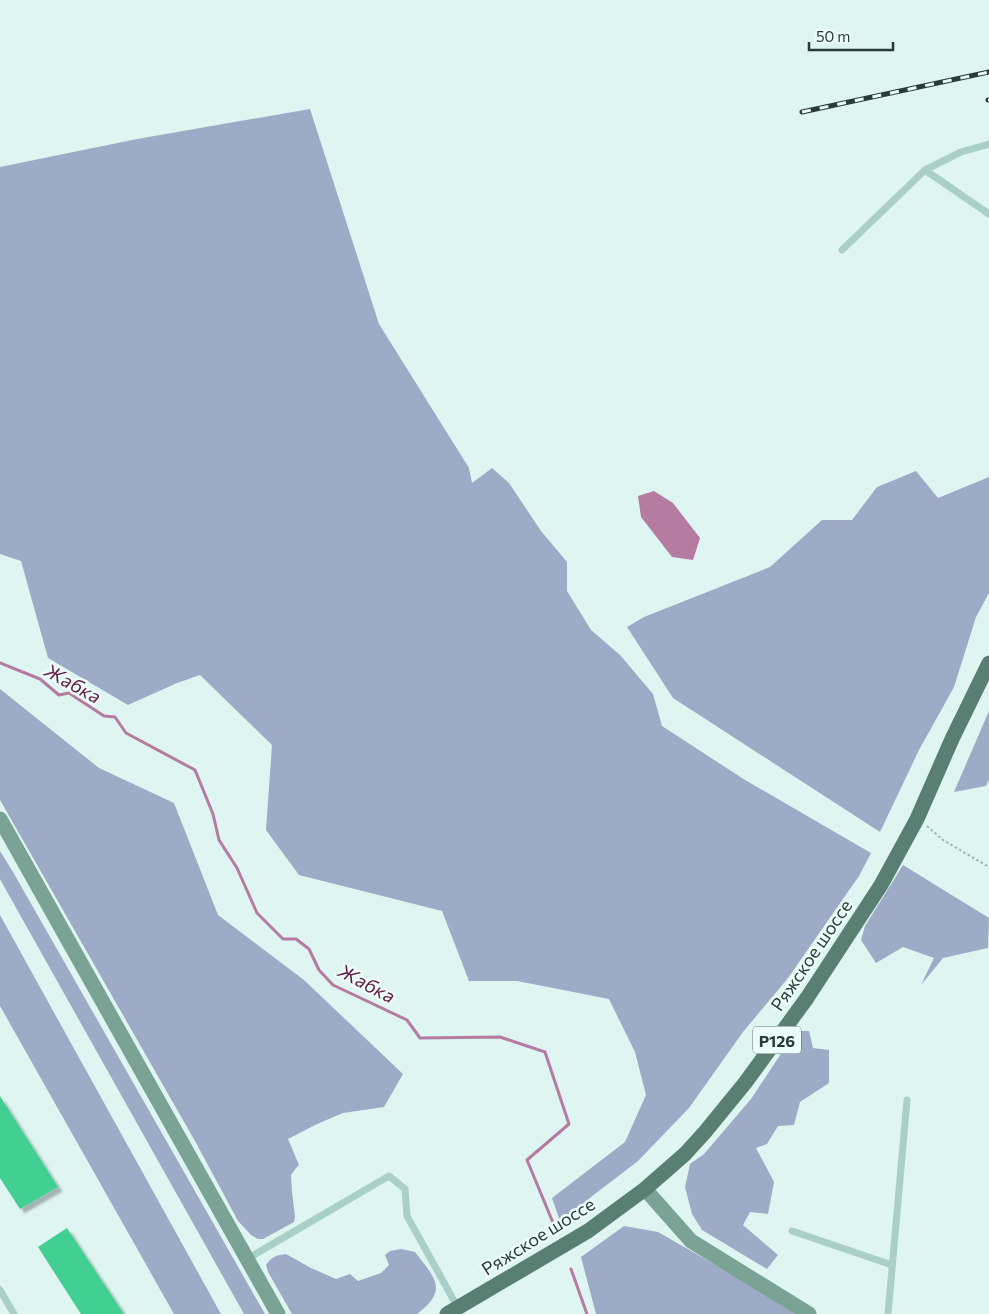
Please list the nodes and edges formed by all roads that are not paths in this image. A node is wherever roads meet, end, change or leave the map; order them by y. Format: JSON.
{"nodes":[{"id":1,"x":989,"y":144,"type":"edge"},
{"id":2,"x":925,"y":170,"type":"junction"},
{"id":3,"x":989,"y":214,"type":"edge"},
{"id":4,"x":842,"y":250,"type":"dead end"},
{"id":5,"x":989,"y":663,"type":"edge"},
{"id":6,"x":0,"y":819,"type":"edge"},
{"id":7,"x":907,"y":1100,"type":"dead end"},
{"id":8,"x":645,"y":1189,"type":"junction"},
{"id":9,"x":792,"y":1231,"type":"dead end"},
{"id":10,"x":247,"y":1259,"type":"junction"},
{"id":11,"x":892,"y":1265,"type":"junction"},
{"id":12,"x":0,"y":1290,"type":"edge"},
{"id":13,"x":452,"y":1311,"type":"edge"},
{"id":14,"x":14,"y":1314,"type":"edge"},
{"id":15,"x":278,"y":1314,"type":"edge"},
{"id":16,"x":809,"y":1314,"type":"edge"},
{"id":17,"x":888,"y":1314,"type":"edge"}],
"edges":[{"from":1,"to":2,"type":"lane"},
{"from":2,"to":3,"type":"lane"},
{"from":2,"to":4,"type":"lane"},
{"from":5,"to":8,"type":"main road","name":"Ряжское шоссе","number":"Р126"},
{"from":6,"to":10,"type":"street"},
{"from":7,"to":11,"type":"lane"},
{"from":8,"to":13,"type":"main road","name":"Ряжское шоссе","number":"Р126"},
{"from":8,"to":16,"type":"street"},
{"from":9,"to":11,"type":"lane"},
{"from":10,"to":13,"type":"lane"},
{"from":10,"to":15,"type":"street"},
{"from":11,"to":17,"type":"lane"},
{"from":12,"to":14,"type":"lane"}]}
